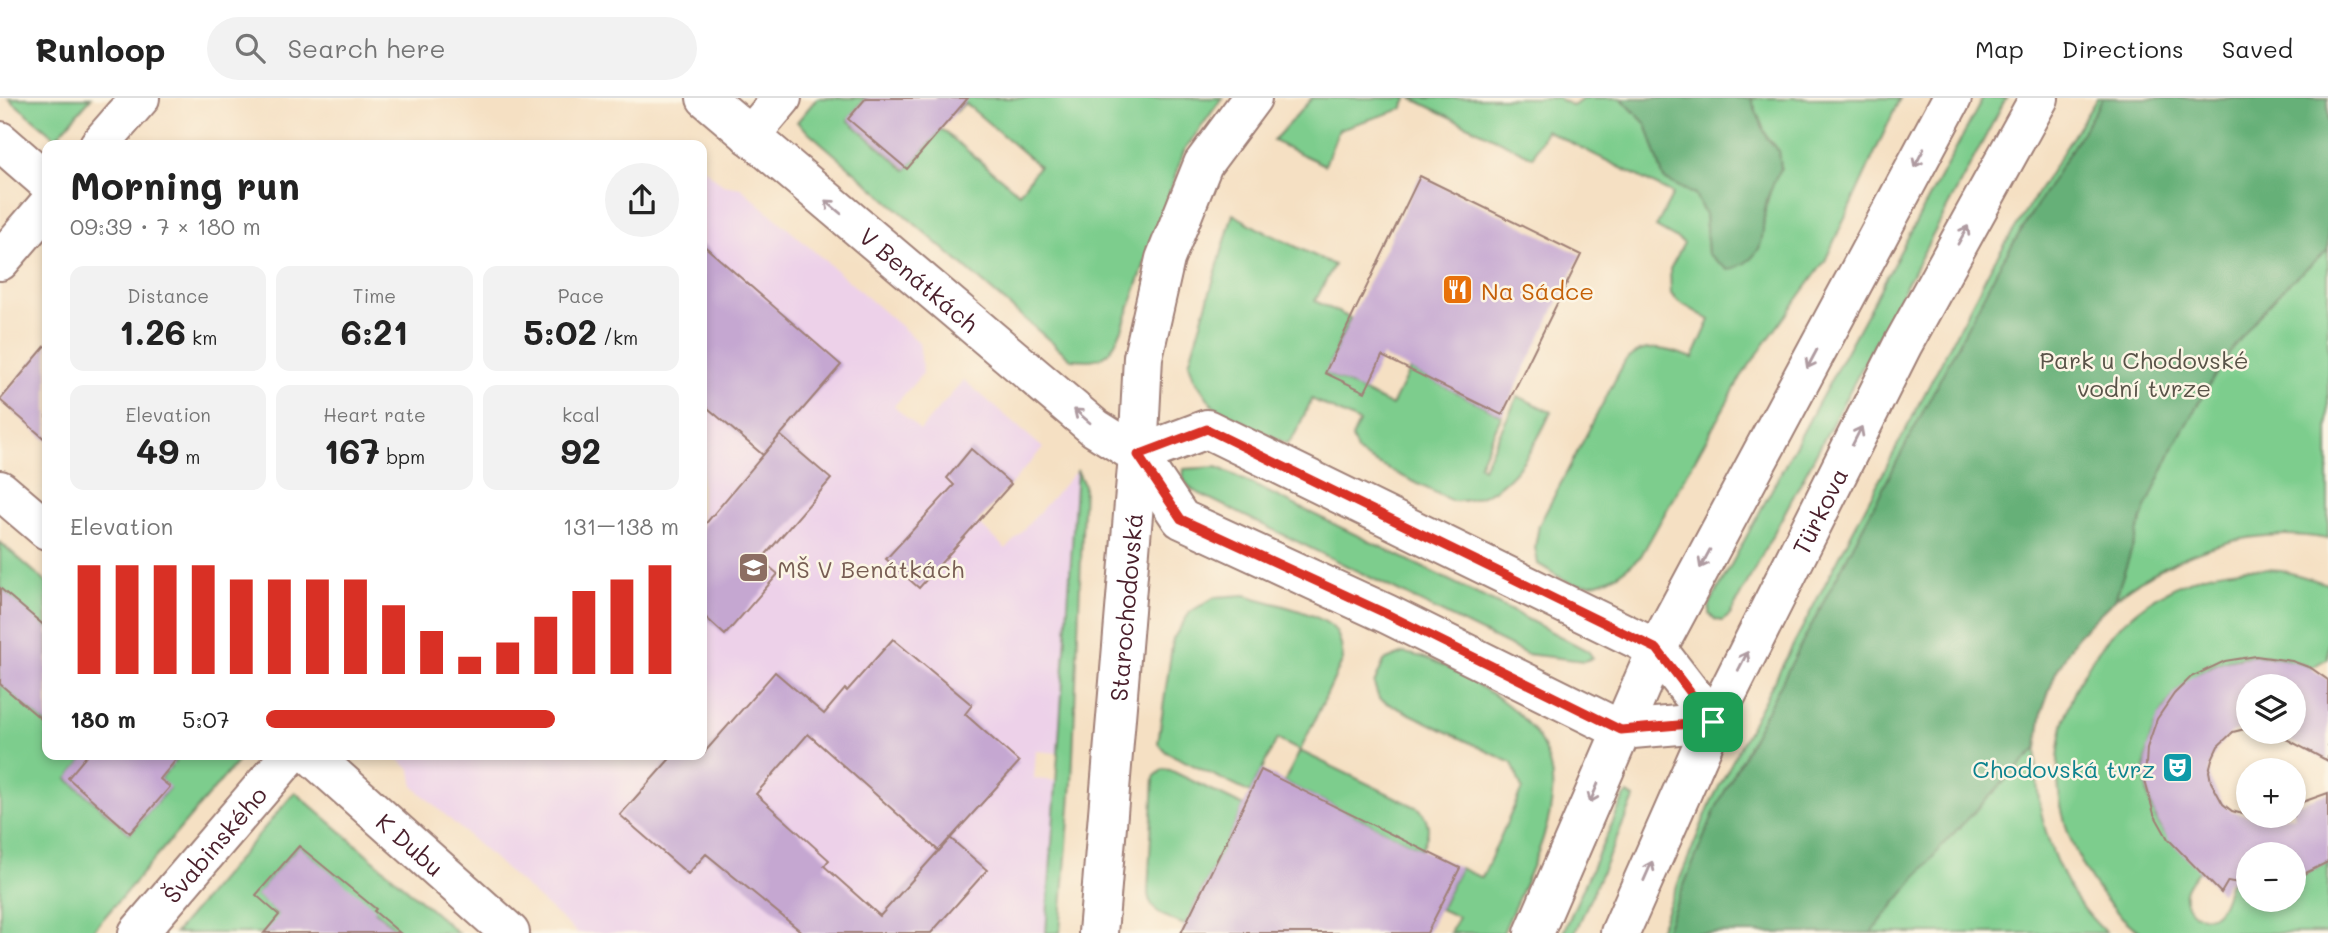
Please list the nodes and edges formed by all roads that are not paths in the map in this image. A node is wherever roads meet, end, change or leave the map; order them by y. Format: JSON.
{"nodes":[{"id":1,"x":140,"y":98,"type":"edge"},
{"id":2,"x":706,"y":98,"type":"edge"},
{"id":3,"x":782,"y":98,"type":"edge"},
{"id":4,"x":1252,"y":98,"type":"edge"},
{"id":5,"x":1952,"y":98,"type":"edge"},
{"id":6,"x":2039,"y":98,"type":"edge"},
{"id":7,"x":750,"y":136,"type":"junction"},
{"id":8,"x":103,"y":140,"type":"edge"},
{"id":9,"x":0,"y":141,"type":"edge"},
{"id":10,"x":42,"y":178,"type":"edge"},
{"id":11,"x":42,"y":212,"type":"edge"},
{"id":12,"x":0,"y":261,"type":"edge"},
{"id":13,"x":1138,"y":455,"type":"junction"},
{"id":14,"x":0,"y":490,"type":"edge"},
{"id":15,"x":42,"y":526,"type":"edge"},
{"id":16,"x":1657,"y":649,"type":"junction"},
{"id":17,"x":1713,"y":722,"type":"junction"},
{"id":18,"x":1621,"y":730,"type":"junction"},
{"id":19,"x":286,"y":760,"type":"edge"},
{"id":20,"x":317,"y":760,"type":"edge"},
{"id":21,"x":138,"y":933,"type":"edge"},
{"id":22,"x":510,"y":933,"type":"edge"},
{"id":23,"x":1098,"y":933,"type":"edge"},
{"id":24,"x":1534,"y":933,"type":"edge"},
{"id":25,"x":1620,"y":933,"type":"edge"}],
"edges":[{"from":1,"to":8,"type":"street"},
{"from":2,"to":7,"type":"street","name":"V Benátkách"},
{"from":3,"to":7,"type":"street"},
{"from":4,"to":13,"type":"street","name":"Starochodovská"},
{"from":5,"to":16,"type":"street","one_way":true},
{"from":17,"to":6,"type":"street","name":"Türkova","one_way":true},
{"from":13,"to":7,"type":"street","name":"V Benátkách","one_way":true},
{"from":9,"to":10,"type":"street"},
{"from":11,"to":12,"type":"street"},
{"from":13,"to":16,"type":"street"},
{"from":13,"to":18,"type":"street","name":"V Benátkách"},
{"from":13,"to":23,"type":"street","name":"Starochodovská"},
{"from":14,"to":15,"type":"street"},
{"from":16,"to":17,"type":"street"},
{"from":16,"to":18,"type":"street"},
{"from":17,"to":18,"type":"street"},
{"from":25,"to":17,"type":"street","name":"Türkova","one_way":true},
{"from":18,"to":24,"type":"street","one_way":true},
{"from":19,"to":21,"type":"street","name":"Švabinského"},
{"from":20,"to":22,"type":"street","name":"K Dubu"}]}
